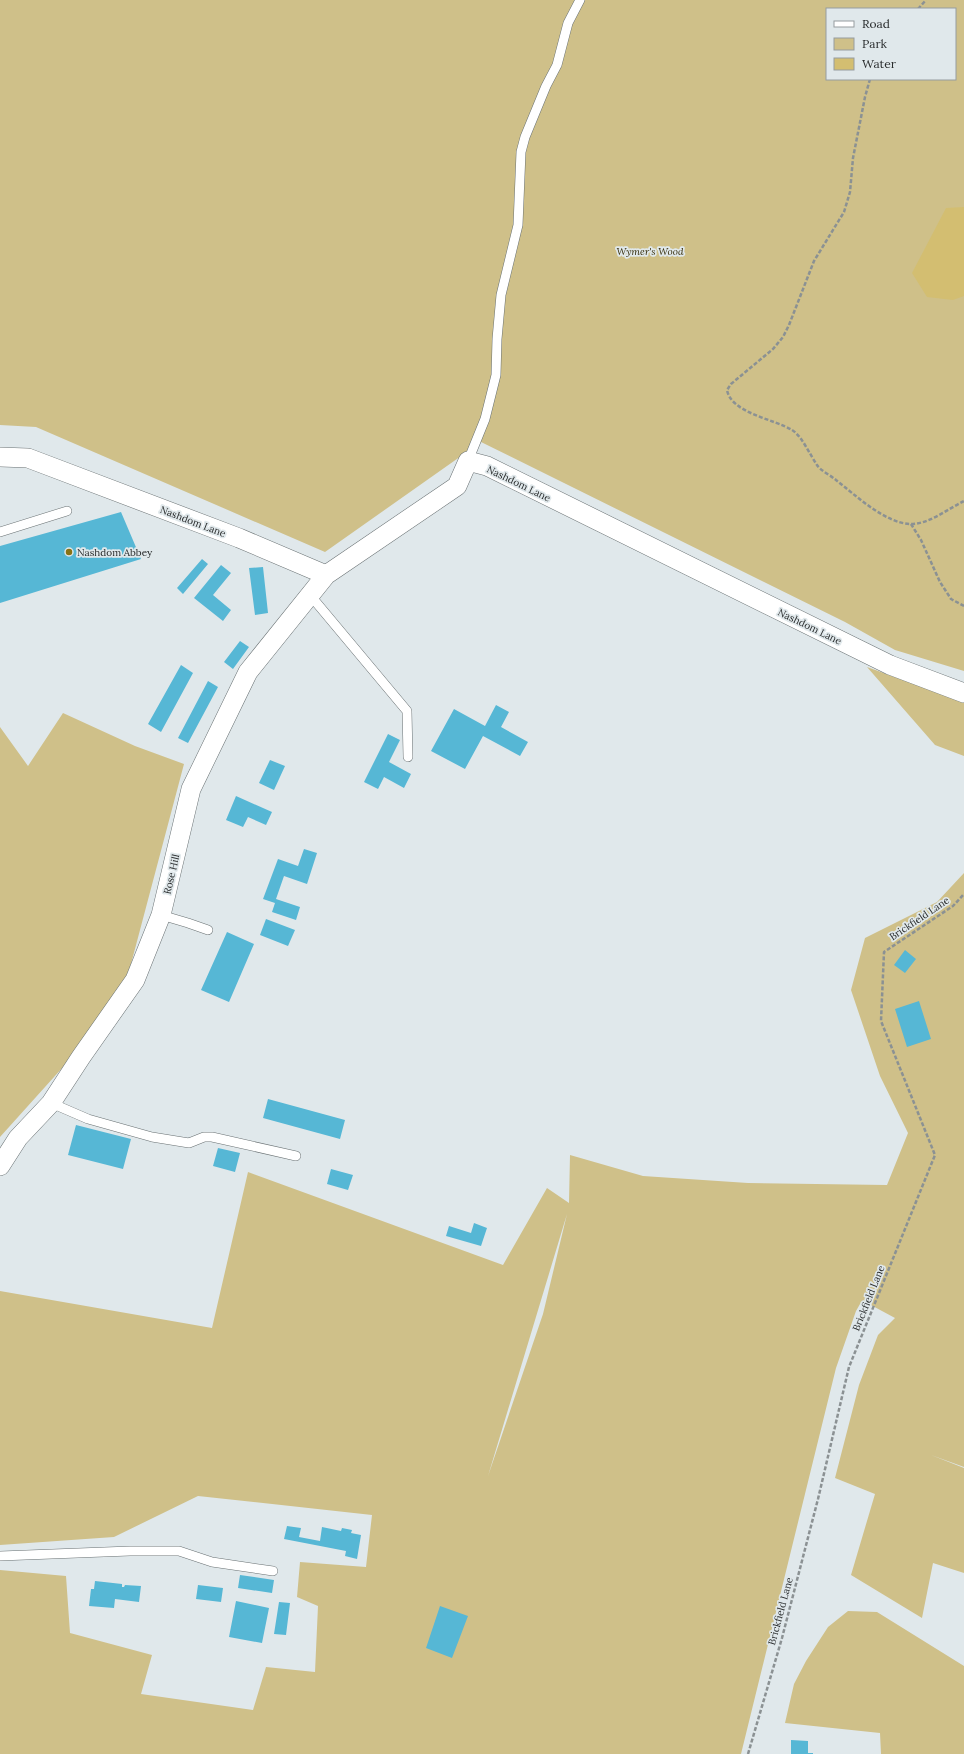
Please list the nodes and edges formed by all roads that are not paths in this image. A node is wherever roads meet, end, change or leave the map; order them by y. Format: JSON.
{"nodes":[{"id":1,"x":580,"y":0,"type":"edge"},
{"id":2,"x":0,"y":457,"type":"edge"},
{"id":3,"x":468,"y":461,"type":"junction"},
{"id":4,"x":67,"y":511,"type":"dead end"},
{"id":5,"x":0,"y":532,"type":"edge"},
{"id":6,"x":326,"y":574,"type":"junction"},
{"id":7,"x":310,"y":595,"type":"junction"},
{"id":8,"x":964,"y":693,"type":"edge"},
{"id":9,"x":408,"y":757,"type":"dead end"},
{"id":10,"x":161,"y":916,"type":"junction"},
{"id":11,"x":208,"y":930,"type":"dead end"},
{"id":12,"x":51,"y":1103,"type":"junction"},
{"id":13,"x":296,"y":1156,"type":"dead end"},
{"id":14,"x":0,"y":1166,"type":"edge"},
{"id":15,"x":0,"y":1556,"type":"edge"},
{"id":16,"x":272,"y":1571,"type":"dead end"}],
"edges":[{"from":1,"to":3,"type":"lane"},
{"from":2,"to":6,"type":"street","name":"Nashdom Lane"},
{"from":3,"to":6,"type":"street"},
{"from":3,"to":8,"type":"street","name":"Nashdom Lane"},
{"from":4,"to":5,"type":"lane"},
{"from":6,"to":7,"type":"street","name":"Rose Hill"},
{"from":7,"to":9,"type":"lane"},
{"from":7,"to":10,"type":"street","name":"Rose Hill"},
{"from":10,"to":11,"type":"lane"},
{"from":10,"to":12,"type":"street","name":"Rose Hill"},
{"from":12,"to":13,"type":"lane"},
{"from":12,"to":14,"type":"street","name":"Rose Hill"},
{"from":15,"to":16,"type":"lane"}]}
